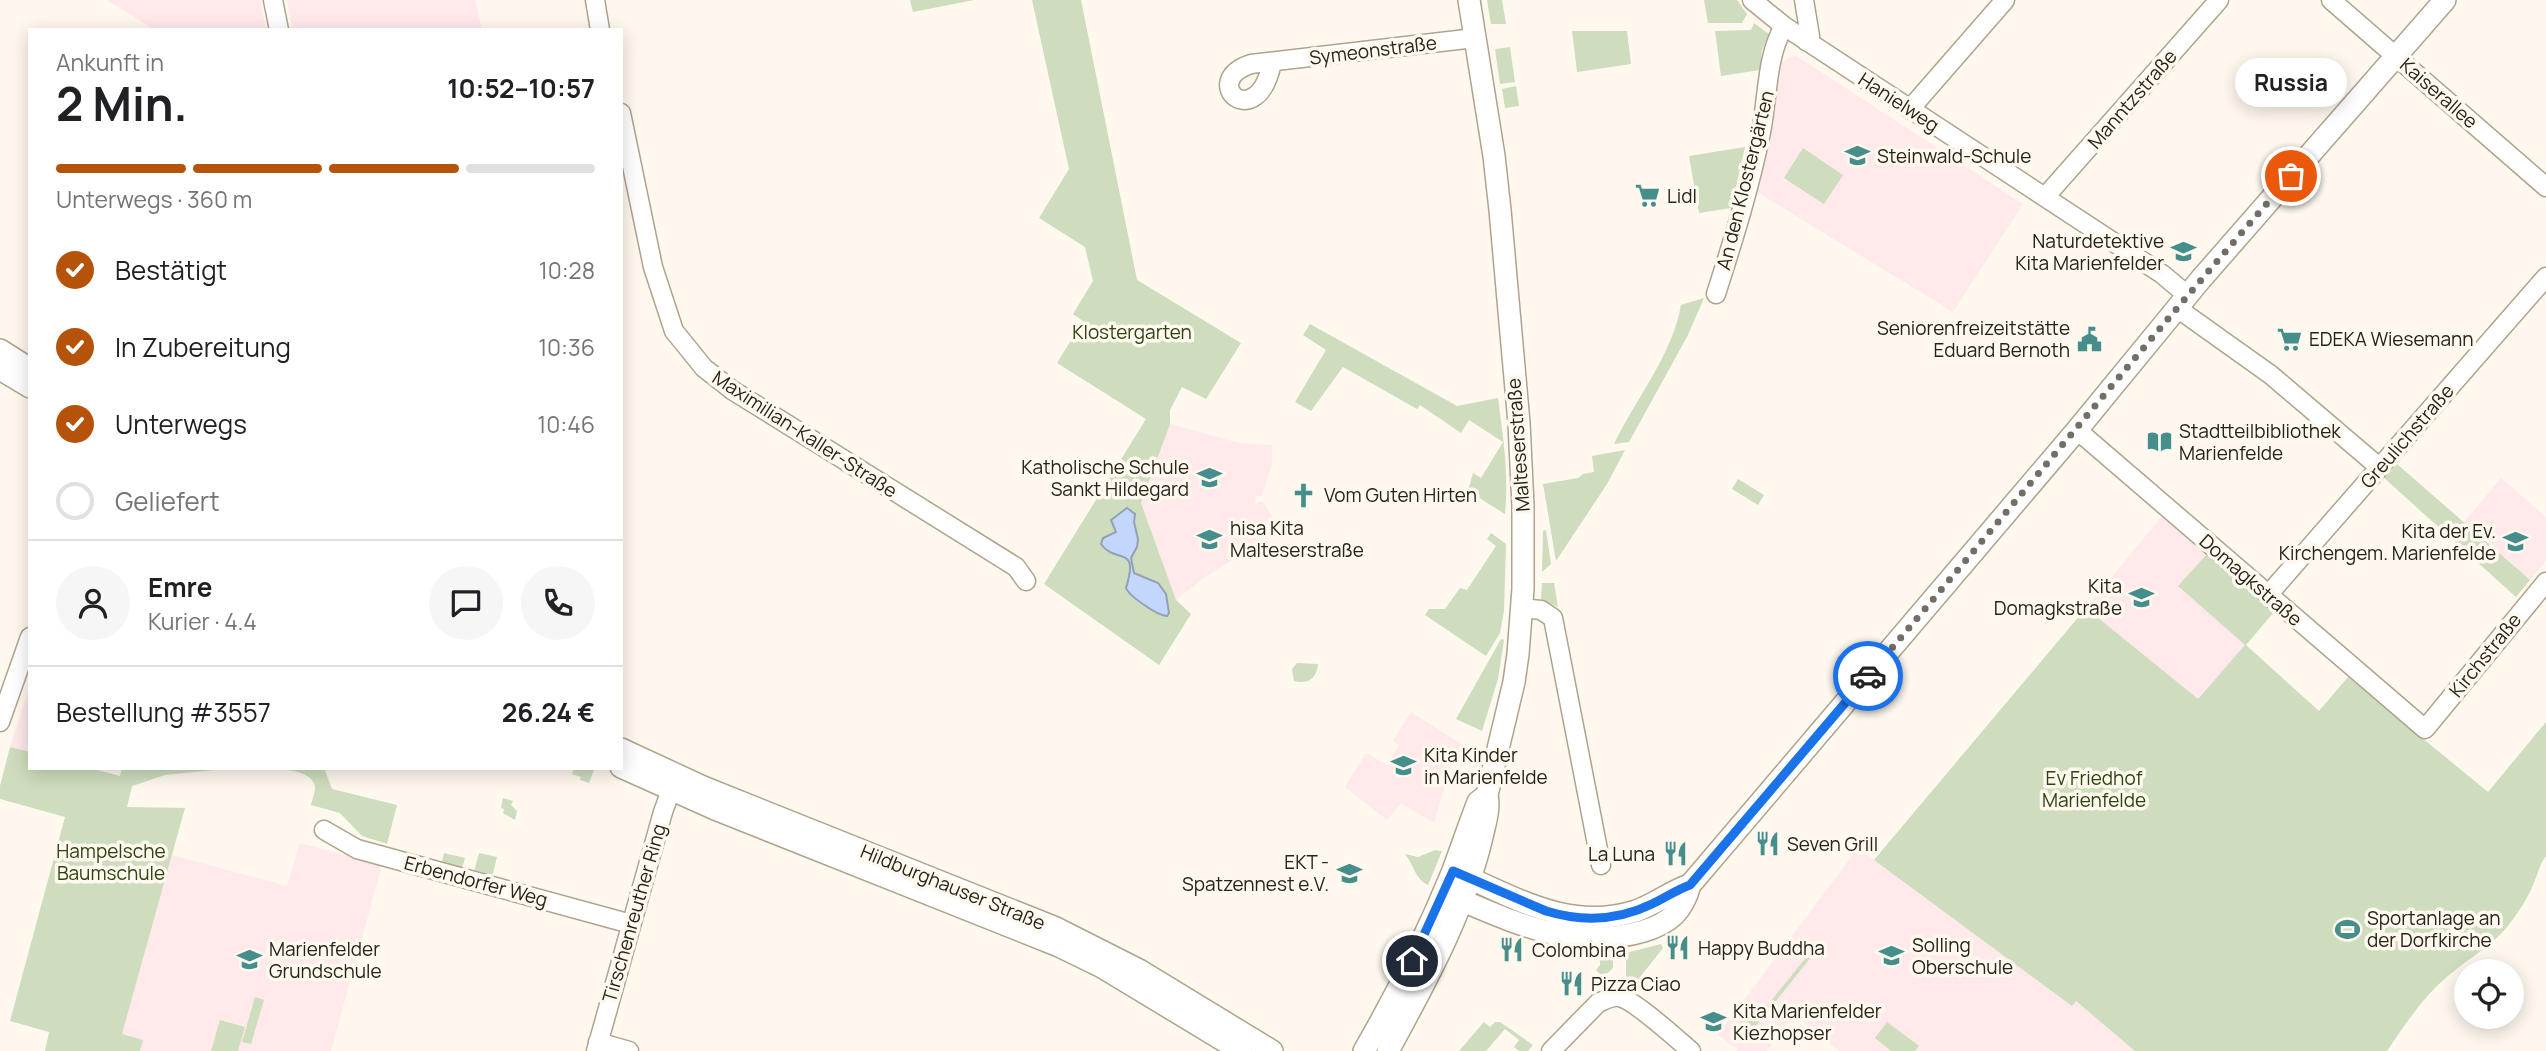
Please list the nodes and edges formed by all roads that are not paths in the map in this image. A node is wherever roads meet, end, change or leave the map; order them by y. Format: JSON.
{"nodes":[{"id":1,"x":273,"y":0,"type":"edge"},
{"id":2,"x":595,"y":0,"type":"edge"},
{"id":3,"x":1469,"y":0,"type":"edge"},
{"id":4,"x":1752,"y":0,"type":"edge"},
{"id":5,"x":1804,"y":0,"type":"edge"},
{"id":6,"x":2005,"y":0,"type":"edge"},
{"id":7,"x":2219,"y":0,"type":"edge"},
{"id":8,"x":2331,"y":0,"type":"edge"},
{"id":9,"x":2445,"y":0,"type":"edge"},
{"id":10,"x":1784,"y":26,"type":"junction"},
{"id":11,"x":279,"y":28,"type":"edge"},
{"id":12,"x":600,"y":28,"type":"edge"},
{"id":13,"x":1475,"y":38,"type":"junction"},
{"id":14,"x":1806,"y":41,"type":"junction"},
{"id":15,"x":2396,"y":56,"type":"junction"},
{"id":16,"x":1272,"y":62,"type":"dead end"},
{"id":17,"x":1910,"y":109,"type":"junction"},
{"id":18,"x":623,"y":122,"type":"edge"},
{"id":19,"x":2546,"y":187,"type":"edge"},
{"id":20,"x":2045,"y":197,"type":"junction"},
{"id":21,"x":2546,"y":277,"type":"edge"},
{"id":22,"x":1716,"y":294,"type":"dead end"},
{"id":23,"x":2182,"y":301,"type":"junction"},
{"id":24,"x":0,"y":350,"type":"edge"},
{"id":25,"x":28,"y":368,"type":"edge"},
{"id":26,"x":0,"y":369,"type":"edge"},
{"id":27,"x":28,"y":386,"type":"edge"},
{"id":28,"x":2077,"y":430,"type":"junction"},
{"id":29,"x":2379,"y":467,"type":"junction"},
{"id":30,"x":1026,"y":582,"type":"dead end"},
{"id":31,"x":2546,"y":582,"type":"edge"},
{"id":32,"x":2268,"y":595,"type":"junction"},
{"id":33,"x":1522,"y":608,"type":"junction"},
{"id":34,"x":28,"y":643,"type":"edge"},
{"id":35,"x":0,"y":722,"type":"edge"},
{"id":36,"x":2425,"y":729,"type":"joint"},
{"id":37,"x":623,"y":750,"type":"edge"},
{"id":38,"x":623,"y":768,"type":"edge"},
{"id":39,"x":673,"y":783,"type":"junction"},
{"id":40,"x":324,"y":830,"type":"dead end"},
{"id":41,"x":1601,"y":865,"type":"dead end"},
{"id":42,"x":1461,"y":875,"type":"junction"},
{"id":43,"x":1690,"y":885,"type":"junction"},
{"id":44,"x":1453,"y":897,"type":"junction"},
{"id":45,"x":631,"y":924,"type":"junction"},
{"id":46,"x":597,"y":1047,"type":"edge"},
{"id":47,"x":629,"y":1051,"type":"edge"},
{"id":48,"x":1241,"y":1051,"type":"edge"},
{"id":49,"x":1272,"y":1051,"type":"edge"},
{"id":50,"x":1363,"y":1051,"type":"edge"},
{"id":51,"x":1388,"y":1051,"type":"edge"},
{"id":52,"x":1551,"y":1051,"type":"edge"},
{"id":53,"x":1691,"y":1051,"type":"edge"}],
"edges":[{"from":1,"to":11,"type":"street"},
{"from":2,"to":12,"type":"street"},
{"from":3,"to":13,"type":"main road","name":"Malteserstraße"},
{"from":4,"to":10,"type":"street","name":"Hanielweg"},
{"from":5,"to":14,"type":"street"},
{"from":6,"to":17,"type":"street"},
{"from":7,"to":20,"type":"street","name":"Manntzstraße"},
{"from":8,"to":15,"type":"street","name":"Kaiserallee"},
{"from":9,"to":15,"type":"main road"},
{"from":10,"to":14,"type":"street","name":"Hanielweg"},
{"from":10,"to":22,"type":"street","name":"An den Klostergärten"},
{"from":13,"to":16,"type":"street","name":"Symeonstraße"},
{"from":13,"to":33,"type":"main road","name":"Malteserstraße"},
{"from":14,"to":17,"type":"street","name":"Hanielweg"},
{"from":15,"to":19,"type":"street","name":"Kaiserallee"},
{"from":15,"to":23,"type":"main road"},
{"from":17,"to":20,"type":"street","name":"Hanielweg"},
{"from":18,"to":30,"type":"street","name":"Maximilian-Kaller-Straße"},
{"from":20,"to":23,"type":"street","name":"Hanielweg"},
{"from":21,"to":29,"type":"street","name":"Greulichstraße"},
{"from":23,"to":28,"type":"main road"},
{"from":23,"to":29,"type":"street","name":"Hanielweg"},
{"from":24,"to":25,"type":"main road"},
{"from":26,"to":27,"type":"main road"},
{"from":28,"to":32,"type":"street","name":"Domagkstraße"},
{"from":28,"to":43,"type":"main road"},
{"from":29,"to":32,"type":"street","name":"Greulichstraße"},
{"from":31,"to":36,"type":"street","name":"Kirchstraße"},
{"from":32,"to":36,"type":"street","name":"Domagkstraße"},
{"from":33,"to":41,"type":"street"},
{"from":33,"to":42,"type":"main road","name":"Malteserstraße"},
{"from":34,"to":35,"type":"street"},
{"from":37,"to":39,"type":"main road","name":"Hildburghauser Straße"},
{"from":38,"to":39,"type":"main road","name":"Hildburghauser Straße"},
{"from":39,"to":45,"type":"street","name":"Tirschenreuther Ring"},
{"from":39,"to":48,"type":"main road","name":"Hildburghauser Straße"},
{"from":39,"to":49,"type":"main road","name":"Hildburghauser Straße"},
{"from":40,"to":45,"type":"street","name":"Erbendorfer Weg"},
{"from":42,"to":43,"type":"main road"},
{"from":42,"to":44,"type":"main road","name":"Malteserstraße"},
{"from":43,"to":44,"type":"main road"},
{"from":44,"to":50,"type":"main road"},
{"from":44,"to":51,"type":"main road"},
{"from":45,"to":46,"type":"street","name":"Tirschenreuther Ring"},
{"from":46,"to":47,"type":"street"},
{"from":52,"to":53,"type":"street"}]}
